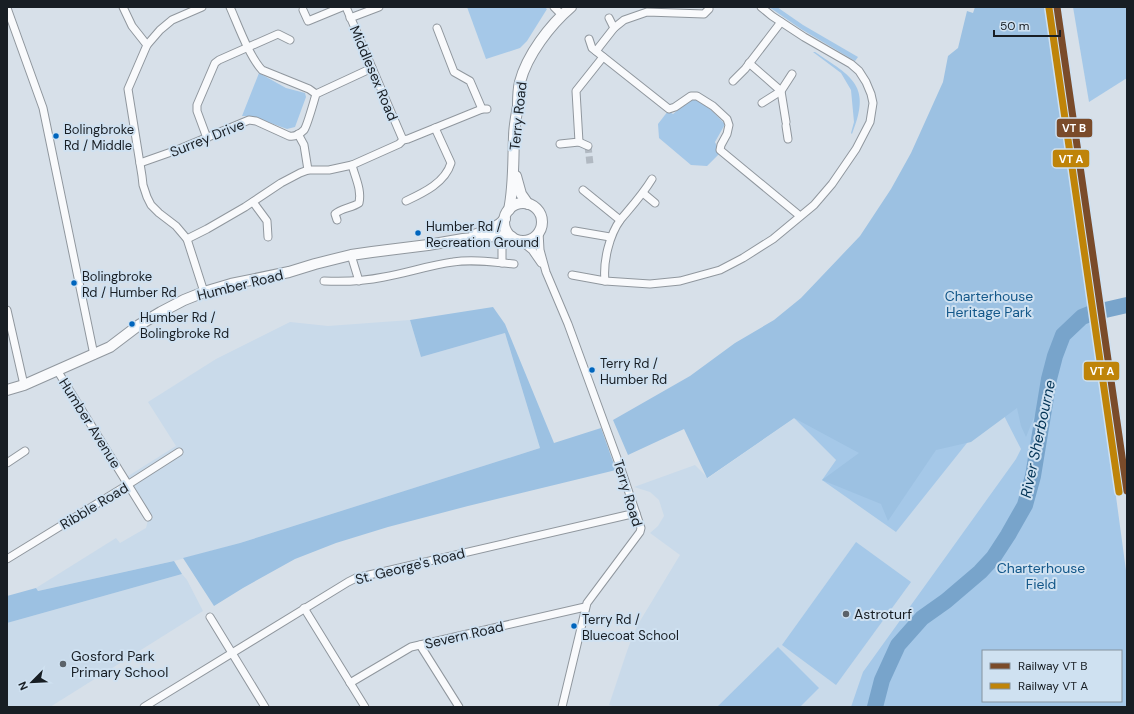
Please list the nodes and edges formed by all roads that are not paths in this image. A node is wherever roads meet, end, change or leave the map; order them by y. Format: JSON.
{"nodes":[{"id":1,"x":123,"y":7,"type":"edge"},
{"id":2,"x":202,"y":7,"type":"edge"},
{"id":3,"x":230,"y":7,"type":"edge"},
{"id":4,"x":342,"y":7,"type":"edge"},
{"id":5,"x":346,"y":7,"type":"edge"},
{"id":6,"x":379,"y":7,"type":"edge"},
{"id":7,"x":554,"y":7,"type":"edge"},
{"id":8,"x":571,"y":7,"type":"edge"},
{"id":9,"x":761,"y":7,"type":"edge"},
{"id":10,"x":7,"y":8,"type":"edge"},
{"id":11,"x":710,"y":9,"type":"dead end"},
{"id":12,"x":303,"y":10,"type":"dead end"},
{"id":13,"x":562,"y":15,"type":"junction"},
{"id":14,"x":350,"y":18,"type":"junction"},
{"id":15,"x":609,"y":18,"type":"dead end"},
{"id":16,"x":781,"y":22,"type":"junction"},
{"id":17,"x":437,"y":28,"type":"dead end"},
{"id":18,"x":614,"y":28,"type":"junction"},
{"id":19,"x":589,"y":39,"type":"dead end"},
{"id":20,"x":290,"y":40,"type":"dead end"},
{"id":21,"x":147,"y":45,"type":"junction"},
{"id":22,"x":248,"y":47,"type":"junction"},
{"id":23,"x":596,"y":51,"type":"junction"},
{"id":24,"x":603,"y":57,"type":"junction"},
{"id":25,"x":749,"y":63,"type":"junction"},
{"id":26,"x":372,"y":68,"type":"junction"},
{"id":27,"x":792,"y":74,"type":"dead end"},
{"id":28,"x":733,"y":81,"type":"dead end"},
{"id":29,"x":781,"y":91,"type":"junction"},
{"id":30,"x":316,"y":94,"type":"junction"},
{"id":31,"x":762,"y":103,"type":"dead end"},
{"id":32,"x":435,"y":128,"type":"junction"},
{"id":33,"x":298,"y":134,"type":"junction"},
{"id":34,"x":207,"y":138,"type":"junction"},
{"id":35,"x":788,"y":139,"type":"dead end"},
{"id":36,"x":402,"y":140,"type":"junction"},
{"id":37,"x":579,"y":142,"type":"junction"},
{"id":38,"x":560,"y":144,"type":"dead end"},
{"id":39,"x":588,"y":146,"type":"dead end"},
{"id":40,"x":140,"y":163,"type":"junction"},
{"id":41,"x":352,"y":165,"type":"junction"},
{"id":42,"x":514,"y":169,"type":"junction"},
{"id":43,"x":308,"y":170,"type":"junction"},
{"id":44,"x":652,"y":179,"type":"dead end"},
{"id":45,"x":584,"y":190,"type":"dead end"},
{"id":46,"x":644,"y":193,"type":"junction"},
{"id":47,"x":406,"y":201,"type":"dead end"},
{"id":48,"x":253,"y":202,"type":"junction"},
{"id":49,"x":655,"y":203,"type":"dead end"},
{"id":50,"x":528,"y":204,"type":"junction"},
{"id":51,"x":507,"y":215,"type":"junction"},
{"id":52,"x":800,"y":216,"type":"junction"},
{"id":53,"x":337,"y":220,"type":"dead end"},
{"id":54,"x":620,"y":220,"type":"junction"},
{"id":55,"x":575,"y":231,"type":"dead end"},
{"id":56,"x":539,"y":232,"type":"junction"},
{"id":57,"x":268,"y":237,"type":"dead end"},
{"id":58,"x":610,"y":238,"type":"junction"},
{"id":59,"x":187,"y":239,"type":"junction"},
{"id":60,"x":463,"y":239,"type":"junction"},
{"id":61,"x":516,"y":239,"type":"junction"},
{"id":62,"x":502,"y":248,"type":"dead end"},
{"id":63,"x":351,"y":255,"type":"junction"},
{"id":64,"x":502,"y":263,"type":"junction"},
{"id":65,"x":514,"y":264,"type":"dead end"},
{"id":66,"x":546,"y":272,"type":"junction"},
{"id":67,"x":572,"y":275,"type":"dead end"},
{"id":68,"x":324,"y":281,"type":"dead end"},
{"id":69,"x":359,"y":281,"type":"junction"},
{"id":70,"x":605,"y":281,"type":"junction"},
{"id":71,"x":204,"y":292,"type":"junction"},
{"id":72,"x":7,"y":310,"type":"edge"},
{"id":73,"x":94,"y":355,"type":"junction"},
{"id":74,"x":57,"y":370,"type":"junction"},
{"id":75,"x":24,"y":385,"type":"junction"},
{"id":76,"x":7,"y":390,"type":"edge"},
{"id":77,"x":25,"y":452,"type":"dead end"},
{"id":78,"x":179,"y":452,"type":"dead end"},
{"id":79,"x":7,"y":463,"type":"edge"},
{"id":80,"x":128,"y":484,"type":"junction"},
{"id":81,"x":636,"y":513,"type":"junction"},
{"id":82,"x":148,"y":517,"type":"dead end"},
{"id":83,"x":7,"y":558,"type":"edge"},
{"id":84,"x":585,"y":607,"type":"junction"},
{"id":85,"x":304,"y":608,"type":"junction"},
{"id":86,"x":210,"y":617,"type":"dead end"},
{"id":87,"x":420,"y":645,"type":"junction"},
{"id":88,"x":232,"y":653,"type":"junction"},
{"id":89,"x":350,"y":683,"type":"junction"},
{"id":90,"x":144,"y":707,"type":"edge"},
{"id":91,"x":265,"y":707,"type":"edge"},
{"id":92,"x":365,"y":707,"type":"edge"},
{"id":93,"x":459,"y":707,"type":"edge"},
{"id":94,"x":562,"y":707,"type":"edge"}],
"edges":[{"from":1,"to":21,"type":"street"},
{"from":2,"to":21,"type":"street"},
{"from":3,"to":22,"type":"street"},
{"from":4,"to":12,"type":"street"},
{"from":5,"to":14,"type":"street","name":"Middlesex Road"},
{"from":6,"to":14,"type":"street"},
{"from":7,"to":13,"type":"street"},
{"from":8,"to":13,"type":"main road","name":"Terry Road"},
{"from":9,"to":16,"type":"street"},
{"from":10,"to":73,"type":"street"},
{"from":11,"to":18,"type":"street"},
{"from":13,"to":42,"type":"main road","name":"Terry Road"},
{"from":14,"to":26,"type":"street","name":"Middlesex Road"},
{"from":15,"to":18,"type":"street"},
{"from":16,"to":25,"type":"street"},
{"from":16,"to":52,"type":"street"},
{"from":17,"to":32,"type":"street"},
{"from":18,"to":23,"type":"street"},
{"from":19,"to":23,"type":"street"},
{"from":20,"to":22,"type":"street"},
{"from":21,"to":40,"type":"street"},
{"from":22,"to":30,"type":"street"},
{"from":22,"to":34,"type":"street"},
{"from":23,"to":24,"type":"street"},
{"from":24,"to":37,"type":"street"},
{"from":24,"to":52,"type":"street"},
{"from":25,"to":28,"type":"street"},
{"from":25,"to":29,"type":"street"},
{"from":26,"to":30,"type":"street"},
{"from":26,"to":36,"type":"street","name":"Middlesex Road"},
{"from":27,"to":29,"type":"street"},
{"from":29,"to":31,"type":"street"},
{"from":29,"to":35,"type":"street"},
{"from":30,"to":33,"type":"street"},
{"from":32,"to":36,"type":"street"},
{"from":32,"to":47,"type":"street"},
{"from":33,"to":34,"type":"street","name":"Surrey Drive"},
{"from":33,"to":43,"type":"street"},
{"from":34,"to":40,"type":"street","name":"Surrey Drive"},
{"from":36,"to":41,"type":"street"},
{"from":37,"to":38,"type":"street"},
{"from":37,"to":39,"type":"street"},
{"from":40,"to":59,"type":"street"},
{"from":41,"to":43,"type":"street"},
{"from":41,"to":53,"type":"street"},
{"from":42,"to":50,"type":"main road","name":"Terry Road"},
{"from":42,"to":51,"type":"main road","name":"Terry Road"},
{"from":43,"to":48,"type":"street"},
{"from":44,"to":46,"type":"street"},
{"from":45,"to":54,"type":"street"},
{"from":46,"to":49,"type":"street"},
{"from":46,"to":54,"type":"street"},
{"from":48,"to":57,"type":"street"},
{"from":48,"to":59,"type":"street"},
{"from":50,"to":51,"type":"main road"},
{"from":50,"to":56,"type":"main road"},
{"from":51,"to":60,"type":"main road","name":"Humber Road"},
{"from":51,"to":61,"type":"main road"},
{"from":52,"to":70,"type":"street"},
{"from":54,"to":58,"type":"street"},
{"from":55,"to":58,"type":"street"},
{"from":56,"to":61,"type":"main road"},
{"from":56,"to":66,"type":"street","name":"Terry Road"},
{"from":58,"to":70,"type":"street"},
{"from":59,"to":71,"type":"street"},
{"from":60,"to":61,"type":"main road","name":"Humber Road"},
{"from":60,"to":63,"type":"main road","name":"Humber Road"},
{"from":61,"to":66,"type":"street","name":"Terry Road"},
{"from":62,"to":64,"type":"street"},
{"from":63,"to":69,"type":"street"},
{"from":63,"to":71,"type":"main road","name":"Humber Road"},
{"from":64,"to":65,"type":"street"},
{"from":64,"to":69,"type":"street"},
{"from":66,"to":81,"type":"street","name":"Terry Road"},
{"from":67,"to":70,"type":"street"},
{"from":68,"to":69,"type":"street"},
{"from":71,"to":73,"type":"main road","name":"Humber Road"},
{"from":72,"to":75,"type":"street"},
{"from":73,"to":74,"type":"main road","name":"Humber Road"},
{"from":74,"to":75,"type":"main road","name":"Humber Road"},
{"from":74,"to":80,"type":"street","name":"Humber Avenue"},
{"from":75,"to":76,"type":"main road","name":"Humber Road"},
{"from":77,"to":79,"type":"street"},
{"from":78,"to":80,"type":"street","name":"Ribble Road"},
{"from":80,"to":82,"type":"street","name":"Humber Avenue"},
{"from":80,"to":83,"type":"street","name":"Ribble Road"},
{"from":81,"to":84,"type":"street","name":"Terry Road"},
{"from":81,"to":85,"type":"street","name":"St. George's Road"},
{"from":84,"to":87,"type":"street","name":"Severn Road"},
{"from":84,"to":94,"type":"street","name":"Terry Road"},
{"from":85,"to":88,"type":"street","name":"St. George's Road"},
{"from":85,"to":89,"type":"street"},
{"from":86,"to":88,"type":"street"},
{"from":87,"to":89,"type":"street","name":"Severn Road"},
{"from":87,"to":93,"type":"street"},
{"from":88,"to":90,"type":"street","name":"St. George's Road"},
{"from":88,"to":91,"type":"street"},
{"from":89,"to":92,"type":"street"}]}
